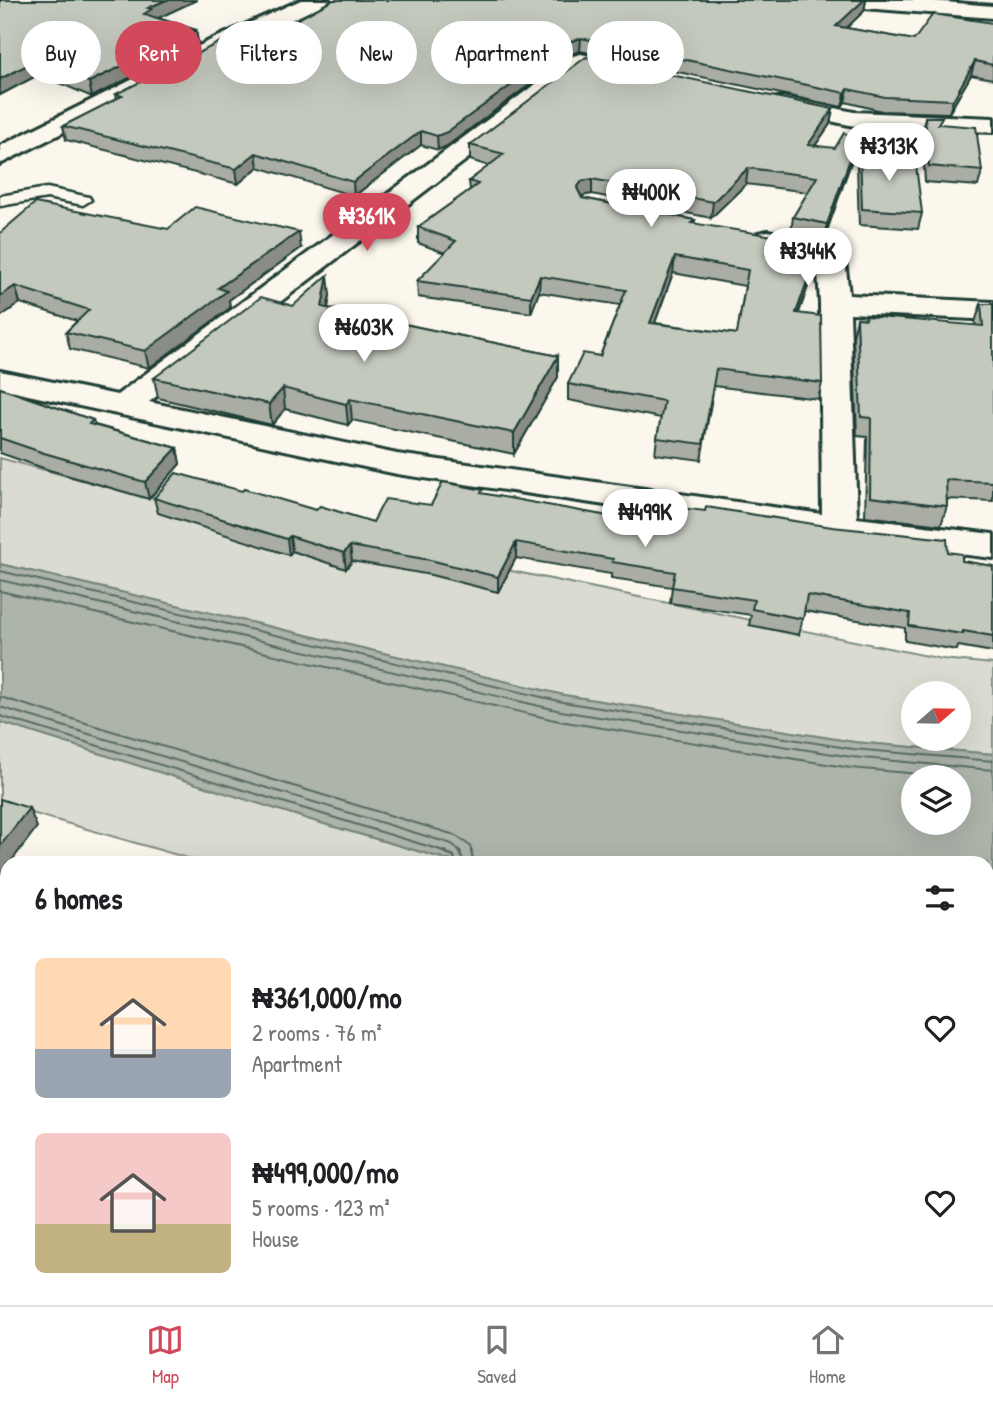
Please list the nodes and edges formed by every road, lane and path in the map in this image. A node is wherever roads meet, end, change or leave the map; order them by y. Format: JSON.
{"nodes":[{"id":1,"x":318,"y":0,"type":"edge"},
{"id":2,"x":838,"y":0,"type":"edge"},
{"id":3,"x":993,"y":12,"type":"edge"},
{"id":4,"x":587,"y":62,"type":"edge"},
{"id":5,"x":758,"y":99,"type":"edge"},
{"id":6,"x":993,"y":125,"type":"edge"},
{"id":7,"x":2,"y":153,"type":"edge"},
{"id":8,"x":83,"y":200,"type":"dead end"},
{"id":9,"x":0,"y":201,"type":"edge"},
{"id":10,"x":737,"y":233,"type":"edge"},
{"id":11,"x":835,"y":303,"type":"junction"},
{"id":12,"x":993,"y":312,"type":"edge"},
{"id":13,"x":0,"y":380,"type":"edge"},
{"id":14,"x":123,"y":406,"type":"junction"},
{"id":15,"x":840,"y":528,"type":"junction"},
{"id":16,"x":993,"y":546,"type":"edge"}],
"edges":[{"from":1,"to":7,"type":"street"},
{"from":2,"to":3,"type":"street"},
{"from":4,"to":14,"type":"street"},
{"from":5,"to":6,"type":"street"},
{"from":8,"to":9,"type":"lane"},
{"from":10,"to":11,"type":"street"},
{"from":11,"to":12,"type":"street"},
{"from":11,"to":15,"type":"street"},
{"from":13,"to":14,"type":"street"},
{"from":14,"to":15,"type":"street"},
{"from":15,"to":16,"type":"street"}]}
